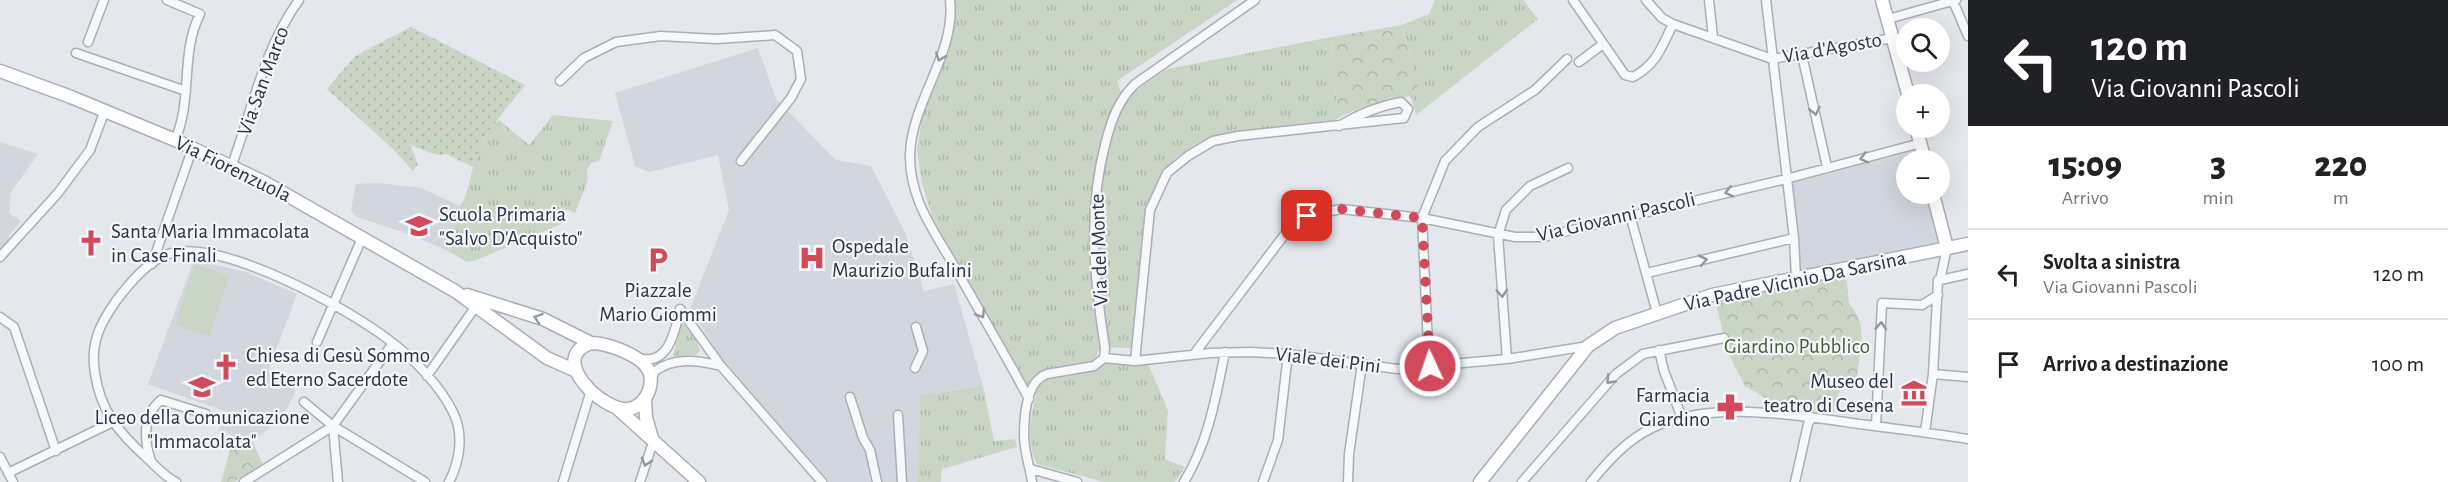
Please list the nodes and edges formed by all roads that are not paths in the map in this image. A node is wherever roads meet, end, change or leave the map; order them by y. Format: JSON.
{"nodes":[{"id":1,"x":104,"y":0,"type":"edge"},
{"id":2,"x":167,"y":0,"type":"edge"},
{"id":3,"x":299,"y":0,"type":"edge"},
{"id":4,"x":950,"y":0,"type":"edge"},
{"id":5,"x":1255,"y":0,"type":"edge"},
{"id":6,"x":1573,"y":0,"type":"edge"},
{"id":7,"x":1646,"y":0,"type":"edge"},
{"id":8,"x":1709,"y":0,"type":"edge"},
{"id":9,"x":1766,"y":0,"type":"edge"},
{"id":10,"x":1882,"y":0,"type":"edge"},
{"id":11,"x":1954,"y":0,"type":"edge"},
{"id":12,"x":1888,"y":19,"type":"junction"},
{"id":13,"x":1672,"y":24,"type":"junction"},
{"id":14,"x":1968,"y":36,"type":"edge"},
{"id":15,"x":1713,"y":37,"type":"junction"},
{"id":16,"x":1893,"y":38,"type":"junction"},
{"id":17,"x":88,"y":42,"type":"dead end"},
{"id":18,"x":1603,"y":44,"type":"junction"},
{"id":19,"x":76,"y":53,"type":"dead end"},
{"id":20,"x":1802,"y":55,"type":"junction"},
{"id":21,"x":1567,"y":59,"type":"dead end"},
{"id":22,"x":1772,"y":59,"type":"junction"},
{"id":23,"x":1579,"y":62,"type":"dead end"},
{"id":24,"x":0,"y":71,"type":"edge"},
{"id":25,"x":560,"y":81,"type":"dead end"},
{"id":26,"x":1905,"y":84,"type":"edge"},
{"id":27,"x":186,"y":91,"type":"junction"},
{"id":28,"x":105,"y":110,"type":"junction"},
{"id":29,"x":1339,"y":126,"type":"junction"},
{"id":30,"x":1919,"y":138,"type":"edge"},
{"id":31,"x":175,"y":140,"type":"junction"},
{"id":32,"x":1921,"y":143,"type":"junction"},
{"id":33,"x":193,"y":147,"type":"junction"},
{"id":34,"x":1923,"y":150,"type":"edge"},
{"id":35,"x":741,"y":161,"type":"dead end"},
{"id":36,"x":232,"y":165,"type":"junction"},
{"id":37,"x":1827,"y":167,"type":"junction"},
{"id":38,"x":1568,"y":168,"type":"dead end"},
{"id":39,"x":1786,"y":178,"type":"junction"},
{"id":40,"x":1936,"y":204,"type":"edge"},
{"id":41,"x":1630,"y":215,"type":"junction"},
{"id":42,"x":1422,"y":218,"type":"junction"},
{"id":43,"x":1498,"y":235,"type":"junction"},
{"id":44,"x":362,"y":238,"type":"junction"},
{"id":45,"x":1794,"y":238,"type":"junction"},
{"id":46,"x":1968,"y":244,"type":"edge"},
{"id":47,"x":1947,"y":248,"type":"junction"},
{"id":48,"x":1,"y":255,"type":"edge"},
{"id":49,"x":152,"y":264,"type":"junction"},
{"id":50,"x":1647,"y":273,"type":"junction"},
{"id":51,"x":1968,"y":274,"type":"edge"},
{"id":52,"x":1796,"y":278,"type":"junction"},
{"id":53,"x":1940,"y":280,"type":"junction"},
{"id":54,"x":455,"y":291,"type":"junction"},
{"id":55,"x":1938,"y":295,"type":"junction"},
{"id":56,"x":334,"y":305,"type":"junction"},
{"id":57,"x":476,"y":306,"type":"junction"},
{"id":58,"x":1657,"y":313,"type":"junction"},
{"id":59,"x":0,"y":317,"type":"edge"},
{"id":60,"x":916,"y":327,"type":"dead end"},
{"id":61,"x":1724,"y":338,"type":"dead end"},
{"id":62,"x":673,"y":339,"type":"junction"},
{"id":63,"x":317,"y":342,"type":"dead end"},
{"id":64,"x":591,"y":342,"type":"junction"},
{"id":65,"x":393,"y":343,"type":"junction"},
{"id":66,"x":703,"y":343,"type":"junction"},
{"id":67,"x":1588,"y":346,"type":"junction"},
{"id":68,"x":1659,"y":350,"type":"junction"},
{"id":69,"x":1225,"y":352,"type":"junction"},
{"id":70,"x":1194,"y":354,"type":"junction"},
{"id":71,"x":1288,"y":354,"type":"junction"},
{"id":72,"x":632,"y":356,"type":"junction"},
{"id":73,"x":1104,"y":358,"type":"junction"},
{"id":74,"x":1507,"y":359,"type":"junction"},
{"id":75,"x":691,"y":360,"type":"junction"},
{"id":76,"x":1135,"y":361,"type":"junction"},
{"id":77,"x":667,"y":363,"type":"junction"},
{"id":78,"x":1362,"y":364,"type":"junction"},
{"id":79,"x":721,"y":366,"type":"junction"},
{"id":80,"x":1430,"y":366,"type":"junction"},
{"id":81,"x":915,"y":368,"type":"dead end"},
{"id":82,"x":574,"y":370,"type":"junction"},
{"id":83,"x":1933,"y":374,"type":"junction"},
{"id":84,"x":427,"y":376,"type":"junction"},
{"id":85,"x":653,"y":376,"type":"junction"},
{"id":86,"x":1968,"y":376,"type":"edge"},
{"id":87,"x":591,"y":390,"type":"junction"},
{"id":88,"x":850,"y":397,"type":"dead end"},
{"id":89,"x":1029,"y":399,"type":"junction"},
{"id":90,"x":645,"y":400,"type":"junction"},
{"id":91,"x":304,"y":402,"type":"dead end"},
{"id":92,"x":618,"y":409,"type":"junction"},
{"id":93,"x":206,"y":414,"type":"dead end"},
{"id":94,"x":898,"y":415,"type":"dead end"},
{"id":95,"x":1812,"y":417,"type":"junction"},
{"id":96,"x":1682,"y":418,"type":"junction"},
{"id":97,"x":113,"y":422,"type":"junction"},
{"id":98,"x":333,"y":426,"type":"junction"},
{"id":99,"x":1876,"y":426,"type":"junction"},
{"id":100,"x":1925,"y":432,"type":"junction"},
{"id":101,"x":1968,"y":439,"type":"edge"},
{"id":102,"x":653,"y":442,"type":"junction"},
{"id":103,"x":56,"y":451,"type":"junction"},
{"id":104,"x":0,"y":457,"type":"edge"},
{"id":105,"x":151,"y":462,"type":"junction"},
{"id":106,"x":1030,"y":469,"type":"junction"},
{"id":107,"x":8,"y":473,"type":"junction"},
{"id":108,"x":13,"y":482,"type":"edge"},
{"id":109,"x":176,"y":482,"type":"edge"},
{"id":110,"x":244,"y":482,"type":"edge"},
{"id":111,"x":338,"y":482,"type":"edge"},
{"id":112,"x":425,"y":482,"type":"edge"},
{"id":113,"x":449,"y":482,"type":"edge"},
{"id":114,"x":563,"y":482,"type":"edge"},
{"id":115,"x":640,"y":482,"type":"edge"},
{"id":116,"x":699,"y":482,"type":"edge"},
{"id":117,"x":822,"y":482,"type":"edge"},
{"id":118,"x":877,"y":482,"type":"edge"},
{"id":119,"x":902,"y":482,"type":"edge"},
{"id":120,"x":1032,"y":482,"type":"edge"},
{"id":121,"x":1077,"y":482,"type":"edge"},
{"id":122,"x":1184,"y":482,"type":"edge"},
{"id":123,"x":1263,"y":482,"type":"edge"},
{"id":124,"x":1348,"y":482,"type":"edge"},
{"id":125,"x":1480,"y":482,"type":"edge"},
{"id":126,"x":1522,"y":482,"type":"edge"},
{"id":127,"x":1591,"y":482,"type":"edge"},
{"id":128,"x":1795,"y":482,"type":"edge"}],
"edges":[{"from":1,"to":17,"type":"street"},
{"from":2,"to":27,"type":"street"},
{"from":3,"to":36,"type":"street","name":"Via San Marco"},
{"from":4,"to":89,"type":"street","one_way":true},
{"from":5,"to":73,"type":"street","name":"Via del Monte"},
{"from":6,"to":18,"type":"street"},
{"from":7,"to":13,"type":"street"},
{"from":8,"to":15,"type":"street"},
{"from":9,"to":22,"type":"street"},
{"from":10,"to":12,"type":"street"},
{"from":11,"to":12,"type":"street"},
{"from":11,"to":14,"type":"street"},
{"from":12,"to":16,"type":"street"},
{"from":13,"to":15,"type":"street"},
{"from":13,"to":18,"type":"street"},
{"from":15,"to":22,"type":"street"},
{"from":16,"to":20,"type":"street","name":"Via d'Agosto"},
{"from":16,"to":26,"type":"street"},
{"from":18,"to":23,"type":"street"},
{"from":19,"to":27,"type":"street"},
{"from":20,"to":22,"type":"street","name":"Via d'Agosto"},
{"from":20,"to":37,"type":"street","one_way":true},
{"from":21,"to":42,"type":"street"},
{"from":22,"to":39,"type":"street"},
{"from":24,"to":28,"type":"street","name":"Via Fiorenzuola"},
{"from":25,"to":35,"type":"street"},
{"from":27,"to":31,"type":"street"},
{"from":28,"to":31,"type":"street","name":"Via Fiorenzuola"},
{"from":28,"to":48,"type":"street"},
{"from":29,"to":29,"type":"street"},
{"from":29,"to":76,"type":"street"},
{"from":30,"to":32,"type":"street"},
{"from":31,"to":33,"type":"street","name":"Via Fiorenzuola"},
{"from":32,"to":34,"type":"street"},
{"from":32,"to":37,"type":"street","name":"Via Giovanni Pascoli","one_way":true},
{"from":33,"to":36,"type":"street","name":"Via Fiorenzuola"},
{"from":33,"to":49,"type":"street"},
{"from":36,"to":44,"type":"street","name":"Via Fiorenzuola"},
{"from":37,"to":39,"type":"street","name":"Via Giovanni Pascoli"},
{"from":38,"to":43,"type":"street"},
{"from":39,"to":41,"type":"street","name":"Via Giovanni Pascoli","one_way":true},
{"from":39,"to":45,"type":"street"},
{"from":40,"to":47,"type":"street"},
{"from":41,"to":43,"type":"street","name":"Via Giovanni Pascoli"},
{"from":41,"to":50,"type":"street"},
{"from":42,"to":43,"type":"street","name":"Via Giovanni Pascoli"},
{"from":42,"to":70,"type":"street","name":"Via Giovanni Pascoli"},
{"from":42,"to":80,"type":"street"},
{"from":43,"to":74,"type":"street","one_way":true},
{"from":44,"to":54,"type":"street","name":"Via Fiorenzuola"},
{"from":44,"to":56,"type":"street"},
{"from":50,"to":45,"type":"street","one_way":true},
{"from":45,"to":52,"type":"street"},
{"from":46,"to":47,"type":"street","name":"Via Padre Vicinio Da Sarsina"},
{"from":47,"to":52,"type":"street","name":"Via Padre Vicinio Da Sarsina"},
{"from":47,"to":53,"type":"street"},
{"from":49,"to":56,"type":"street"},
{"from":49,"to":97,"type":"street"},
{"from":50,"to":58,"type":"street"},
{"from":51,"to":53,"type":"street"},
{"from":52,"to":58,"type":"street","name":"Via Padre Vicinio Da Sarsina"},
{"from":53,"to":55,"type":"street"},
{"from":54,"to":57,"type":"street","name":"Via Fiorenzuola"},
{"from":64,"to":54,"type":"street","name":"Via Fiorenzuola","one_way":true},
{"from":55,"to":83,"type":"street"},
{"from":99,"to":55,"type":"street","one_way":true},
{"from":56,"to":63,"type":"street"},
{"from":56,"to":65,"type":"street"},
{"from":57,"to":82,"type":"street","name":"Via Fiorenzuola"},
{"from":57,"to":84,"type":"street"},
{"from":58,"to":67,"type":"street","name":"Via Padre Vicinio Da Sarsina"},
{"from":59,"to":103,"type":"street"},
{"from":60,"to":81,"type":"street"},
{"from":61,"to":68,"type":"street"},
{"from":62,"to":66,"type":"street"},
{"from":62,"to":72,"type":"street"},
{"from":62,"to":77,"type":"street"},
{"from":64,"to":72,"type":"street"},
{"from":64,"to":82,"type":"street"},
{"from":65,"to":84,"type":"street"},
{"from":65,"to":98,"type":"street"},
{"from":66,"to":75,"type":"street"},
{"from":66,"to":79,"type":"street"},
{"from":67,"to":74,"type":"street","name":"Viale dei Pini"},
{"from":67,"to":125,"type":"street","name":"Via Padre Vicinio Da Sarsina"},
{"from":68,"to":96,"type":"street"},
{"from":68,"to":126,"type":"street","one_way":true},
{"from":69,"to":70,"type":"street","name":"Viale dei Pini"},
{"from":69,"to":71,"type":"street","name":"Viale dei Pini"},
{"from":69,"to":122,"type":"street"},
{"from":70,"to":76,"type":"street","name":"Viale dei Pini"},
{"from":71,"to":78,"type":"street","name":"Viale dei Pini"},
{"from":71,"to":123,"type":"street"},
{"from":72,"to":85,"type":"street"},
{"from":73,"to":76,"type":"street","name":"Viale dei Pini"},
{"from":73,"to":89,"type":"street"},
{"from":74,"to":80,"type":"street","name":"Viale dei Pini"},
{"from":75,"to":77,"type":"street"},
{"from":75,"to":79,"type":"street"},
{"from":77,"to":85,"type":"street"},
{"from":78,"to":80,"type":"street","name":"Viale dei Pini"},
{"from":78,"to":124,"type":"street"},
{"from":79,"to":117,"type":"street"},
{"from":82,"to":87,"type":"street"},
{"from":83,"to":86,"type":"street"},
{"from":83,"to":100,"type":"street"},
{"from":84,"to":113,"type":"street"},
{"from":85,"to":90,"type":"street"},
{"from":87,"to":92,"type":"street"},
{"from":87,"to":114,"type":"street"},
{"from":88,"to":118,"type":"street"},
{"from":89,"to":106,"type":"street"},
{"from":90,"to":92,"type":"street"},
{"from":90,"to":102,"type":"street"},
{"from":91,"to":98,"type":"street"},
{"from":92,"to":102,"type":"street"},
{"from":93,"to":105,"type":"street"},
{"from":94,"to":119,"type":"street"},
{"from":95,"to":96,"type":"street"},
{"from":95,"to":99,"type":"street"},
{"from":95,"to":128,"type":"street"},
{"from":96,"to":127,"type":"street"},
{"from":97,"to":103,"type":"street"},
{"from":97,"to":105,"type":"street"},
{"from":98,"to":110,"type":"street"},
{"from":98,"to":111,"type":"street"},
{"from":98,"to":112,"type":"street"},
{"from":99,"to":100,"type":"street"},
{"from":100,"to":101,"type":"street"},
{"from":102,"to":115,"type":"street","one_way":true},
{"from":102,"to":116,"type":"street"},
{"from":103,"to":107,"type":"street"},
{"from":104,"to":107,"type":"street"},
{"from":105,"to":109,"type":"street"},
{"from":106,"to":120,"type":"street"},
{"from":106,"to":121,"type":"street"},
{"from":107,"to":108,"type":"street"}]}
